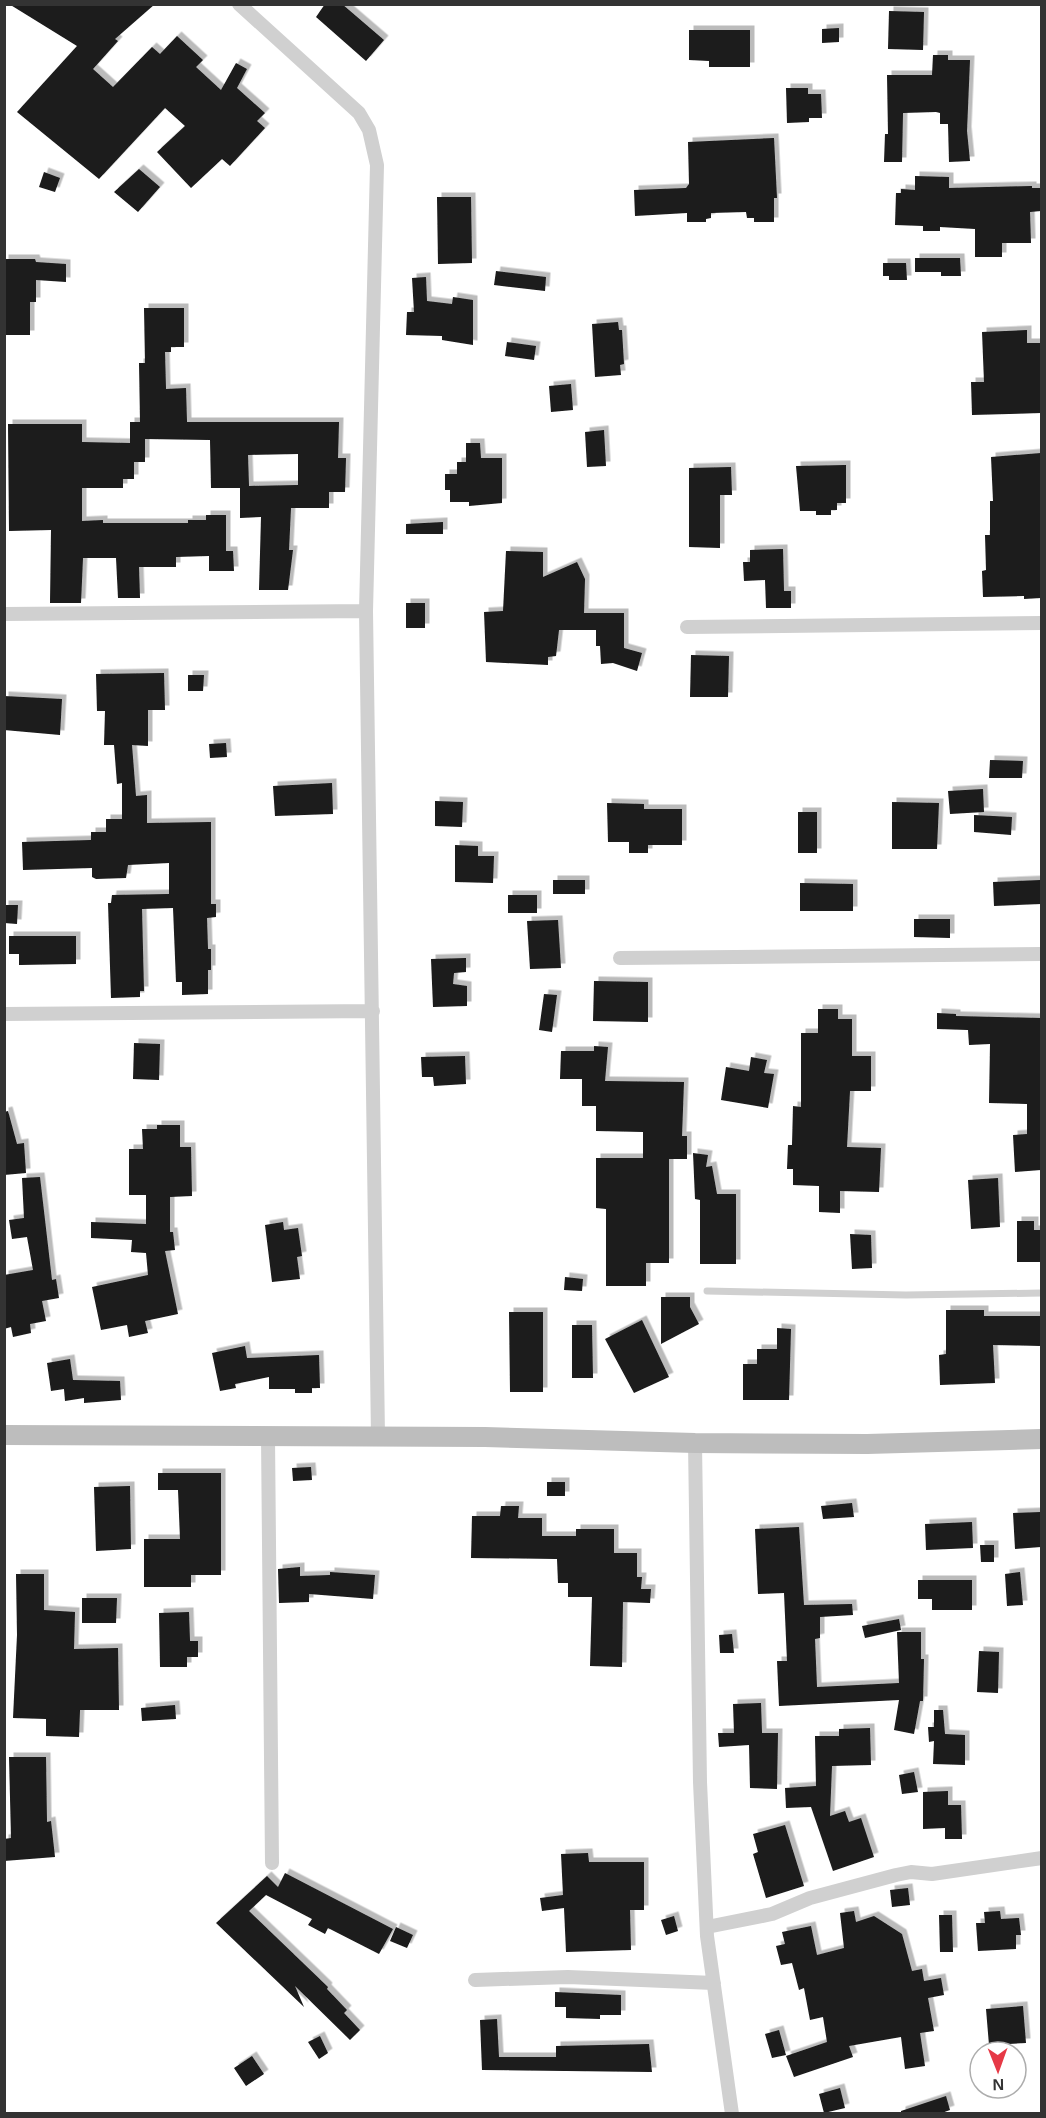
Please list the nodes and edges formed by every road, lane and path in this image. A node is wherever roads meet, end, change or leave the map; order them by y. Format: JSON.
{"nodes":[{"id":1,"x":239,"y":4,"type":"edge"},
{"id":2,"x":366,"y":611,"type":"junction"},
{"id":3,"x":4,"y":614,"type":"edge"},
{"id":4,"x":1041,"y":623,"type":"edge"},
{"id":5,"x":687,"y":627,"type":"dead end"},
{"id":6,"x":1041,"y":954,"type":"edge"},
{"id":7,"x":620,"y":958,"type":"dead end"},
{"id":8,"x":373,"y":1011,"type":"junction"},
{"id":9,"x":4,"y":1014,"type":"edge"},
{"id":10,"x":706,"y":1291,"type":"dead end"},
{"id":11,"x":1041,"y":1293,"type":"edge"},
{"id":12,"x":4,"y":1436,"type":"edge"},
{"id":13,"x":378,"y":1436,"type":"junction"},
{"id":14,"x":268,"y":1437,"type":"junction"},
{"id":15,"x":1041,"y":1439,"type":"edge"},
{"id":16,"x":695,"y":1443,"type":"junction"},
{"id":17,"x":1041,"y":1858,"type":"edge"},
{"id":18,"x":272,"y":1863,"type":"dead end"},
{"id":19,"x":707,"y":1927,"type":"junction"},
{"id":20,"x":475,"y":1980,"type":"dead end"},
{"id":21,"x":714,"y":1983,"type":"junction"},
{"id":22,"x":732,"y":2114,"type":"edge"}],
"edges":[{"from":1,"to":2,"type":"street"},
{"from":2,"to":3,"type":"street"},
{"from":2,"to":8,"type":"street"},
{"from":4,"to":5,"type":"street"},
{"from":6,"to":7,"type":"street"},
{"from":8,"to":9,"type":"street"},
{"from":8,"to":13,"type":"street"},
{"from":10,"to":11,"type":"lane"},
{"from":12,"to":14,"type":"street"},
{"from":13,"to":14,"type":"street"},
{"from":13,"to":16,"type":"street"},
{"from":14,"to":18,"type":"street"},
{"from":15,"to":16,"type":"street"},
{"from":16,"to":19,"type":"street"},
{"from":17,"to":19,"type":"street"},
{"from":19,"to":21,"type":"street"},
{"from":20,"to":21,"type":"street"},
{"from":21,"to":22,"type":"street"}]}
